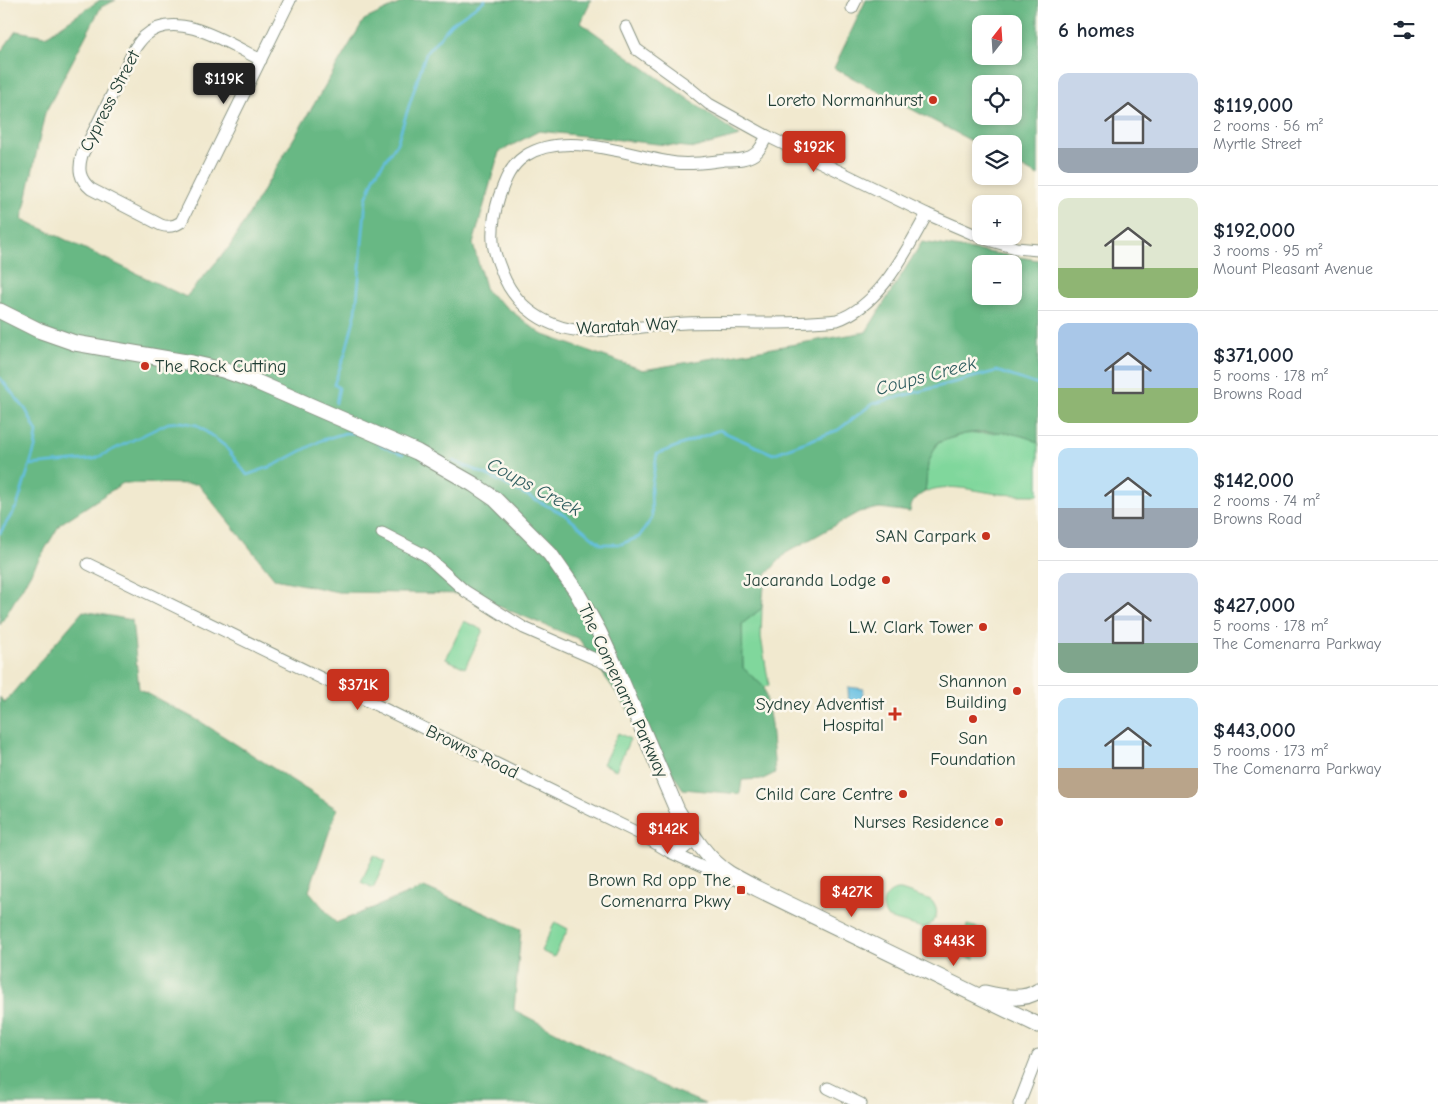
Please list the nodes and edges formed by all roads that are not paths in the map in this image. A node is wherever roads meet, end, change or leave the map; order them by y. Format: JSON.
{"nodes":[{"id":1,"x":290,"y":0,"type":"edge"},
{"id":2,"x":626,"y":27,"type":"dead end"},
{"id":3,"x":261,"y":60,"type":"junction"},
{"id":4,"x":767,"y":136,"type":"junction"},
{"id":5,"x":927,"y":214,"type":"junction"},
{"id":6,"x":1038,"y":250,"type":"edge"},
{"id":7,"x":0,"y":311,"type":"edge"},
{"id":8,"x":382,"y":533,"type":"dead end"},
{"id":9,"x":88,"y":564,"type":"dead end"},
{"id":10,"x":616,"y":668,"type":"junction"},
{"id":11,"x":640,"y":834,"type":"junction"},
{"id":12,"x":692,"y":835,"type":"junction"},
{"id":13,"x":670,"y":852,"type":"junction"},
{"id":14,"x":758,"y":889,"type":"junction"},
{"id":15,"x":961,"y":987,"type":"junction"},
{"id":16,"x":1038,"y":991,"type":"edge"},
{"id":17,"x":1038,"y":1025,"type":"edge"},
{"id":18,"x":1038,"y":1055,"type":"edge"},
{"id":19,"x":828,"y":1088,"type":"dead end"},
{"id":20,"x":861,"y":1104,"type":"edge"},
{"id":21,"x":1019,"y":1104,"type":"edge"}],
"edges":[{"from":1,"to":3,"type":"street"},
{"from":2,"to":4,"type":"street"},
{"from":3,"to":3,"type":"street","name":"Cypress Street"},
{"from":4,"to":5,"type":"street"},
{"from":4,"to":5,"type":"street","name":"Waratah Way"},
{"from":5,"to":6,"type":"street"},
{"from":7,"to":10,"type":"main road","name":"The Comenarra Parkway"},
{"from":8,"to":10,"type":"street"},
{"from":9,"to":11,"type":"street","name":"Browns Road"},
{"from":10,"to":12,"type":"main road","name":"The Comenarra Parkway"},
{"from":11,"to":12,"type":"street","name":"Browns Road"},
{"from":11,"to":13,"type":"street","name":"Browns Road"},
{"from":12,"to":13,"type":"street"},
{"from":12,"to":14,"type":"main road","name":"The Comenarra Parkway"},
{"from":13,"to":14,"type":"street","name":"Browns Road"},
{"from":14,"to":15,"type":"main road","name":"The Comenarra Parkway"},
{"from":15,"to":16,"type":"main road"},
{"from":15,"to":17,"type":"main road","name":"The Comenarra Parkway"},
{"from":18,"to":21,"type":"street"},
{"from":19,"to":20,"type":"street"}]}
